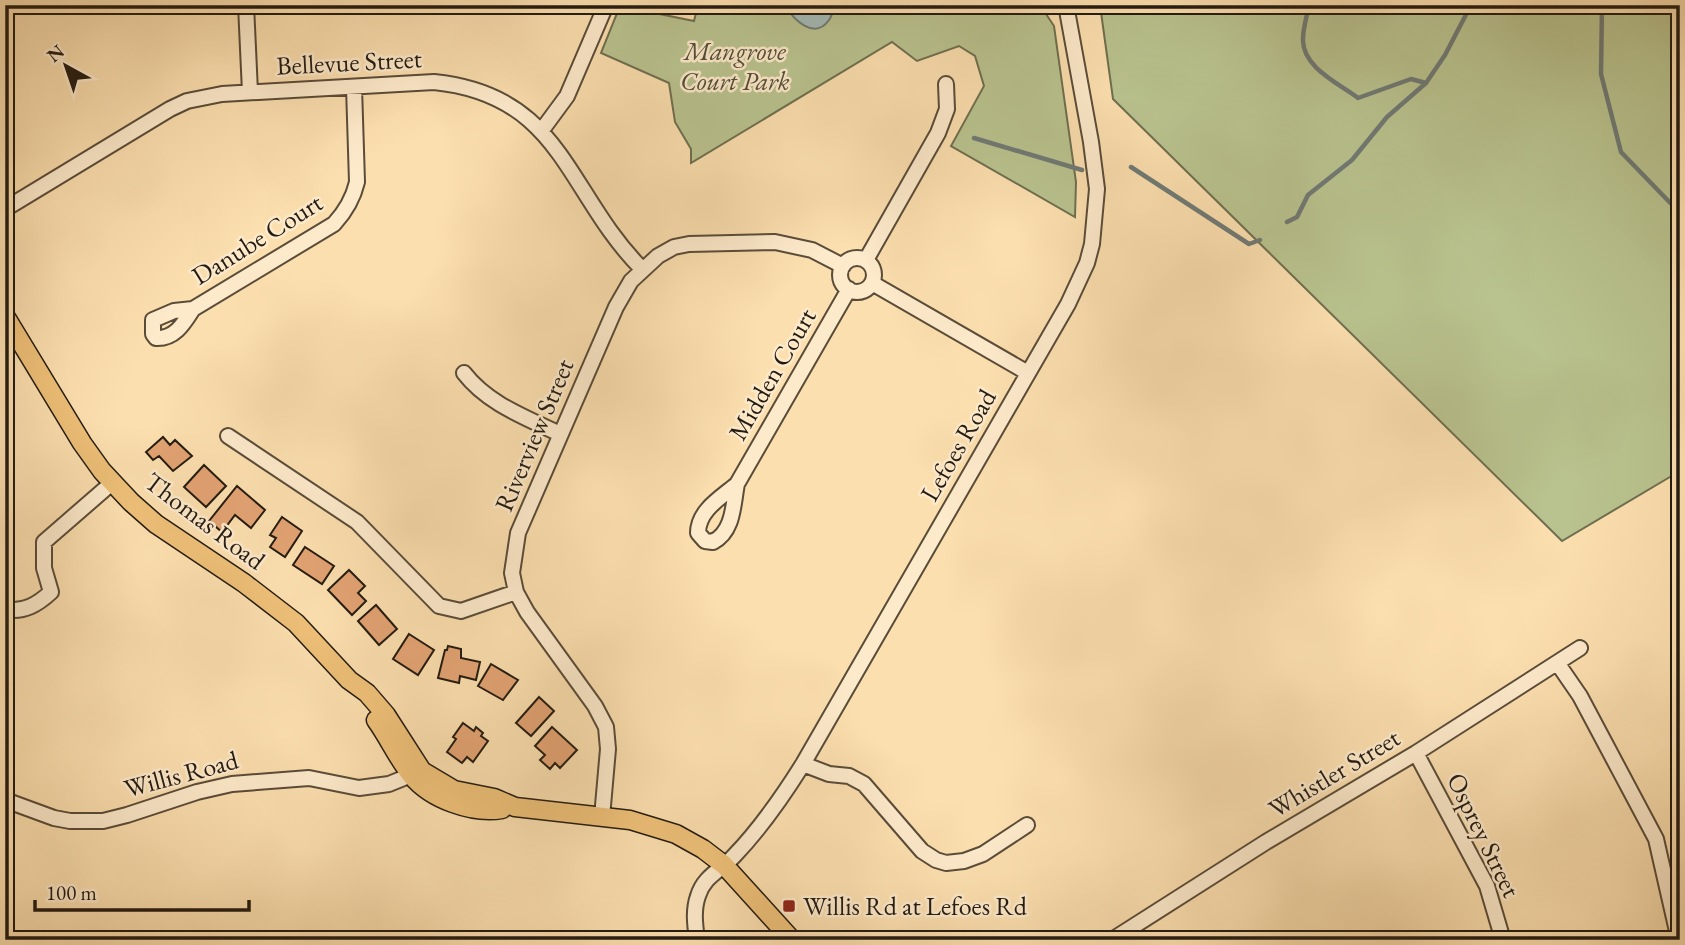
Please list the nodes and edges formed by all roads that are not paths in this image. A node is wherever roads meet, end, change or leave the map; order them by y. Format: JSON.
{"nodes":[{"id":1,"x":246,"y":5,"type":"edge"},
{"id":2,"x":606,"y":5,"type":"edge"},
{"id":3,"x":1066,"y":5,"type":"edge"},
{"id":4,"x":946,"y":84,"type":"dead end"},
{"id":5,"x":354,"y":87,"type":"junction"},
{"id":6,"x":250,"y":92,"type":"junction"},
{"id":7,"x":542,"y":130,"type":"junction"},
{"id":8,"x":5,"y":209,"type":"edge"},
{"id":9,"x":866,"y":260,"type":"junction"},
{"id":10,"x":843,"y":266,"type":"junction"},
{"id":11,"x":642,"y":269,"type":"junction"},
{"id":12,"x":872,"y":284,"type":"junction"},
{"id":13,"x":849,"y":289,"type":"junction"},
{"id":14,"x":193,"y":309,"type":"dead end"},
{"id":15,"x":5,"y":316,"type":"edge"},
{"id":16,"x":464,"y":373,"type":"dead end"},
{"id":17,"x":1028,"y":373,"type":"junction"},
{"id":18,"x":560,"y":433,"type":"junction"},
{"id":19,"x":228,"y":436,"type":"dead end"},
{"id":20,"x":113,"y":482,"type":"junction"},
{"id":21,"x":737,"y":484,"type":"dead end"},
{"id":22,"x":516,"y":592,"type":"junction"},
{"id":23,"x":5,"y":609,"type":"edge"},
{"id":24,"x":1580,"y":649,"type":"dead end"},
{"id":25,"x":1558,"y":664,"type":"junction"},
{"id":26,"x":1416,"y":753,"type":"junction"},
{"id":27,"x":803,"y":764,"type":"junction"},
{"id":28,"x":417,"y":773,"type":"junction"},
{"id":29,"x":5,"y":800,"type":"edge"},
{"id":30,"x":602,"y":817,"type":"junction"},
{"id":31,"x":1027,"y":825,"type":"dead end"},
{"id":32,"x":724,"y":865,"type":"junction"},
{"id":33,"x":697,"y":940,"type":"edge"},
{"id":34,"x":792,"y":940,"type":"edge"},
{"id":35,"x":1112,"y":940,"type":"edge"},
{"id":36,"x":1503,"y":940,"type":"edge"},
{"id":37,"x":1678,"y":940,"type":"edge"}],
"edges":[{"from":1,"to":6,"type":"street"},
{"from":2,"to":7,"type":"street"},
{"from":3,"to":17,"type":"street","name":"Lefoes Road"},
{"from":4,"to":9,"type":"street"},
{"from":5,"to":6,"type":"street","name":"Bellevue Street"},
{"from":5,"to":7,"type":"street","name":"Bellevue Street"},
{"from":5,"to":14,"type":"street","name":"Danube Court"},
{"from":6,"to":8,"type":"street","name":"Bellevue Street"},
{"from":7,"to":11,"type":"street","name":"Bellevue Street"},
{"from":9,"to":10,"type":"street"},
{"from":9,"to":12,"type":"street"},
{"from":10,"to":11,"type":"street","name":"Riverview Street"},
{"from":10,"to":13,"type":"street"},
{"from":11,"to":18,"type":"street","name":"Riverview Street"},
{"from":12,"to":13,"type":"street"},
{"from":12,"to":17,"type":"street"},
{"from":13,"to":21,"type":"street","name":"Midden Court"},
{"from":15,"to":20,"type":"main road","name":"Thomas Road"},
{"from":16,"to":18,"type":"street"},
{"from":17,"to":27,"type":"street","name":"Lefoes Road"},
{"from":18,"to":22,"type":"street","name":"Riverview Street"},
{"from":19,"to":22,"type":"street"},
{"from":20,"to":23,"type":"street"},
{"from":20,"to":28,"type":"main road","name":"Thomas Road"},
{"from":22,"to":30,"type":"street","name":"Riverview Street"},
{"from":24,"to":25,"type":"street","name":"Whistler Street"},
{"from":25,"to":26,"type":"street","name":"Whistler Street"},
{"from":25,"to":37,"type":"street"},
{"from":26,"to":35,"type":"street","name":"Whistler Street"},
{"from":26,"to":36,"type":"street","name":"Osprey Street"},
{"from":27,"to":31,"type":"street"},
{"from":27,"to":32,"type":"street","name":"Lefoes Road"},
{"from":28,"to":29,"type":"street","name":"Willis Road"},
{"from":28,"to":30,"type":"main road"},
{"from":30,"to":32,"type":"main road"},
{"from":32,"to":33,"type":"street","name":"Lefoes Road"},
{"from":32,"to":34,"type":"main road"}]}
